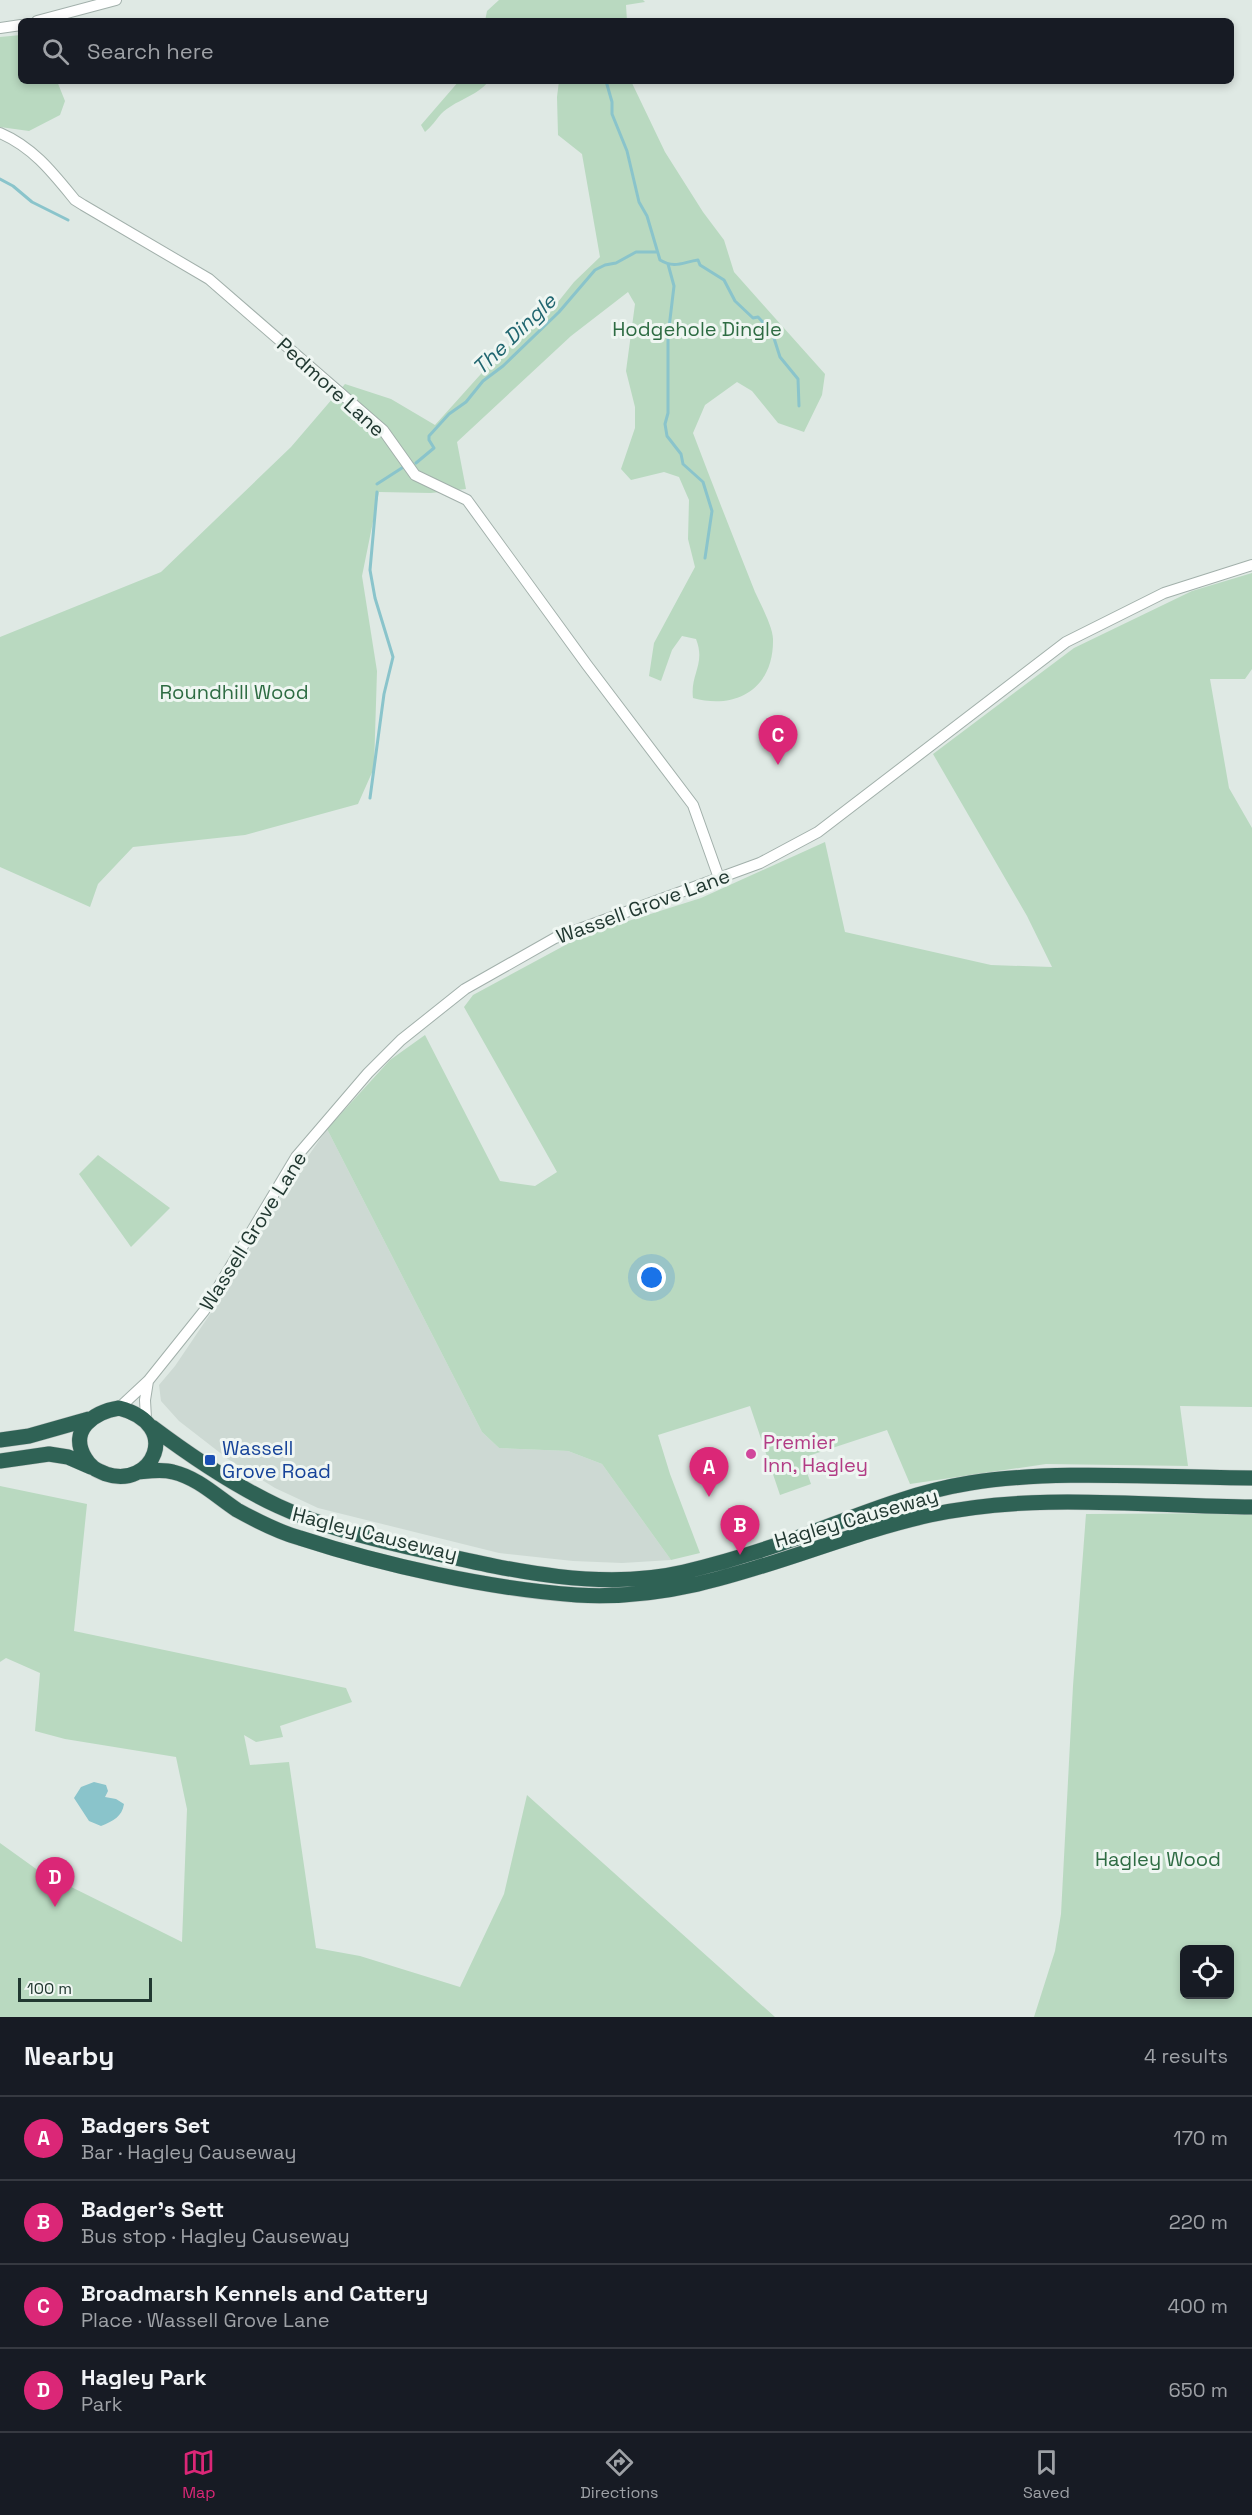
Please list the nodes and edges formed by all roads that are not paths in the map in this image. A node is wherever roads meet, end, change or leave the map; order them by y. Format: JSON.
{"nodes":[{"id":1,"x":116,"y":0,"type":"edge"},
{"id":2,"x":48,"y":18,"type":"edge"},
{"id":3,"x":18,"y":25,"type":"edge"},
{"id":4,"x":0,"y":28,"type":"edge"},
{"id":5,"x":0,"y":133,"type":"edge"},
{"id":6,"x":1252,"y":565,"type":"edge"},
{"id":7,"x":719,"y":878,"type":"junction"},
{"id":8,"x":148,"y":1381,"type":"junction"},
{"id":9,"x":119,"y":1408,"type":"junction"},
{"id":10,"x":89,"y":1419,"type":"junction"},
{"id":11,"x":149,"y":1423,"type":"junction"},
{"id":12,"x":0,"y":1440,"type":"edge"},
{"id":13,"x":0,"y":1461,"type":"edge"},
{"id":14,"x":91,"y":1467,"type":"junction"},
{"id":15,"x":138,"y":1472,"type":"junction"},
{"id":16,"x":1252,"y":1478,"type":"edge"},
{"id":17,"x":1252,"y":1507,"type":"edge"}],
"edges":[{"from":1,"to":2,"type":"street"},
{"from":3,"to":4,"type":"street"},
{"from":5,"to":7,"type":"street","name":"Pedmore Lane"},
{"from":6,"to":7,"type":"street","name":"Wassell Grove Lane"},
{"from":7,"to":8,"type":"street","name":"Wassell Grove Lane"},
{"from":8,"to":9,"type":"street","name":"Wassell Grove Lane"},
{"from":8,"to":11,"type":"street"},
{"from":9,"to":10,"type":"highway"},
{"from":9,"to":11,"type":"highway"},
{"from":10,"to":12,"type":"highway"},
{"from":10,"to":14,"type":"highway"},
{"from":11,"to":15,"type":"highway"},
{"from":11,"to":16,"type":"highway","name":"Hagley Causeway"},
{"from":13,"to":14,"type":"highway"},
{"from":14,"to":15,"type":"highway"},
{"from":15,"to":17,"type":"highway","name":"Hagley Causeway"}]}
